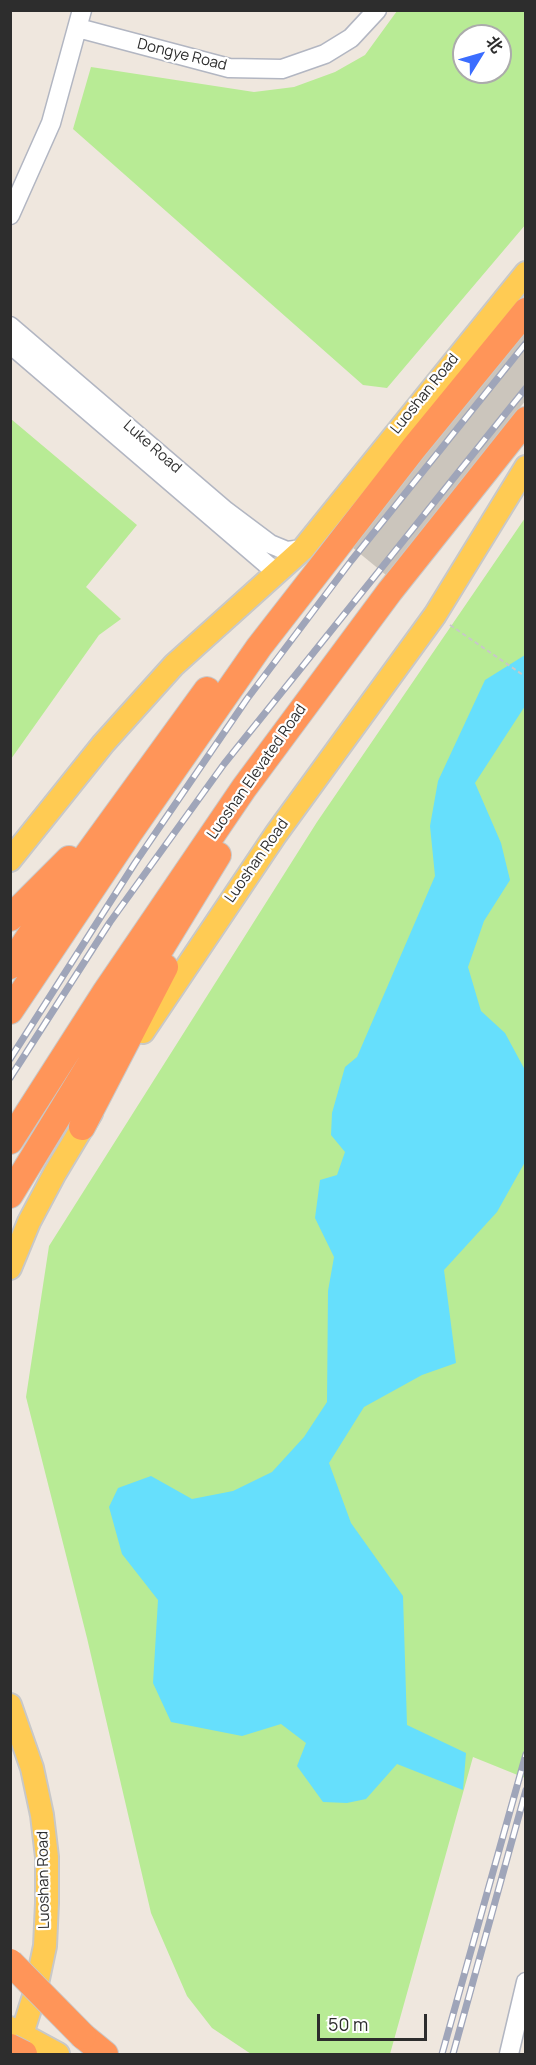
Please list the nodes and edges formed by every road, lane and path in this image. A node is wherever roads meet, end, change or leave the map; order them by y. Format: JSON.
{"nodes":[{"id":1,"x":377,"y":10,"type":"edge"},
{"id":2,"x":80,"y":20,"type":"edge"},
{"id":3,"x":10,"y":215,"type":"edge"},
{"id":4,"x":525,"y":273,"type":"edge"},
{"id":5,"x":525,"y":311,"type":"edge"},
{"id":6,"x":10,"y":326,"type":"edge"},
{"id":7,"x":10,"y":344,"type":"edge"},
{"id":8,"x":525,"y":420,"type":"edge"},
{"id":9,"x":413,"y":449,"type":"junction"},
{"id":10,"x":525,"y":467,"type":"edge"},
{"id":11,"x":466,"y":493,"type":"junction"},
{"id":12,"x":303,"y":549,"type":"junction"},
{"id":13,"x":278,"y":574,"type":"junction"},
{"id":14,"x":435,"y":615,"type":"junction"},
{"id":15,"x":525,"y":677,"type":"edge"},
{"id":16,"x":151,"y":767,"type":"junction"},
{"id":17,"x":254,"y":796,"type":"junction"},
{"id":18,"x":10,"y":860,"type":"edge"},
{"id":19,"x":10,"y":918,"type":"edge"},
{"id":20,"x":10,"y":966,"type":"edge"},
{"id":21,"x":10,"y":1011,"type":"edge"},
{"id":22,"x":82,"y":1127,"type":"junction"},
{"id":23,"x":10,"y":1141,"type":"edge"},
{"id":24,"x":10,"y":1195,"type":"edge"},
{"id":25,"x":10,"y":1268,"type":"edge"},
{"id":26,"x":10,"y":1705,"type":"edge"},
{"id":27,"x":10,"y":1962,"type":"edge"},
{"id":28,"x":10,"y":1979,"type":"edge"},
{"id":29,"x":525,"y":1982,"type":"edge"},
{"id":30,"x":83,"y":2036,"type":"junction"},
{"id":31,"x":16,"y":2044,"type":"edge"},
{"id":32,"x":58,"y":2055,"type":"edge"},
{"id":33,"x":105,"y":2055,"type":"edge"},
{"id":34,"x":508,"y":2055,"type":"edge"}],
"edges":[{"from":1,"to":2,"type":"street","name":"Dongye Road"},
{"from":2,"to":3,"type":"street"},
{"from":4,"to":12,"type":"main road","name":"Luoshan Road"},
{"from":5,"to":9,"type":"highway"},
{"from":6,"to":12,"type":"street","name":"Luke Road"},
{"from":7,"to":13,"type":"street","name":"Luke Road"},
{"from":8,"to":11,"type":"highway","name":"Luoshan Elevated Road"},
{"from":9,"to":16,"type":"highway"},
{"from":9,"to":21,"type":"highway"},
{"from":10,"to":14,"type":"main road","name":"Luoshan Road"},
{"from":11,"to":17,"type":"highway"},
{"from":11,"to":23,"type":"highway","name":"Luoshan Elevated Road"},
{"from":12,"to":13,"type":"main road","name":"Luoshan Road"},
{"from":13,"to":18,"type":"main road","name":"Luoshan Road"},
{"from":14,"to":15,"type":"path"},
{"from":14,"to":22,"type":"main road","name":"Luoshan Road"},
{"from":16,"to":19,"type":"highway"},
{"from":16,"to":20,"type":"highway"},
{"from":17,"to":22,"type":"highway"},
{"from":17,"to":24,"type":"highway"},
{"from":22,"to":25,"type":"main road","name":"Luoshan Road"},
{"from":26,"to":31,"type":"main road","name":"Luoshan Road"},
{"from":27,"to":30,"type":"highway","bridge":true},
{"from":28,"to":30,"type":"highway","bridge":true},
{"from":29,"to":34,"type":"street"},
{"from":30,"to":33,"type":"highway"},
{"from":31,"to":32,"type":"main road"}]}
